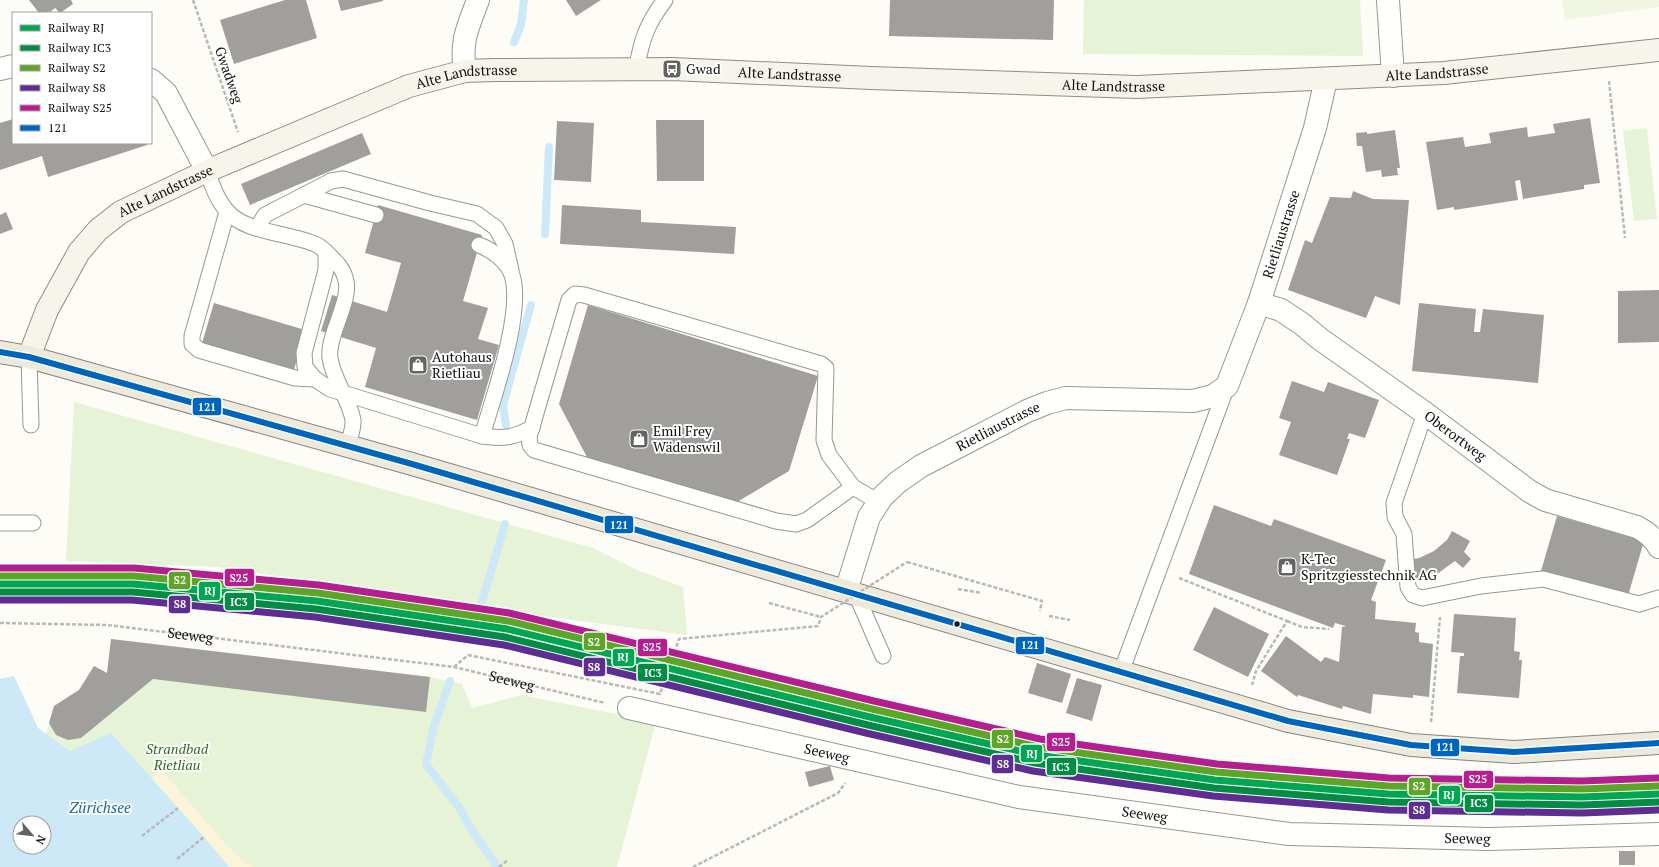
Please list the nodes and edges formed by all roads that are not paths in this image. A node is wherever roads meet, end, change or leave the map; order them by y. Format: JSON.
{"nodes":[{"id":1,"x":478,"y":0,"type":"edge"},
{"id":2,"x":666,"y":0,"type":"edge"},
{"id":3,"x":1388,"y":0,"type":"edge"},
{"id":4,"x":1659,"y":50,"type":"edge"},
{"id":5,"x":12,"y":66,"type":"edge"},
{"id":6,"x":0,"y":69,"type":"edge"},
{"id":7,"x":636,"y":70,"type":"junction"},
{"id":8,"x":465,"y":71,"type":"junction"},
{"id":9,"x":1393,"y":76,"type":"junction"},
{"id":10,"x":1326,"y":79,"type":"junction"},
{"id":11,"x":152,"y":81,"type":"edge"},
{"id":12,"x":207,"y":171,"type":"junction"},
{"id":13,"x":304,"y":195,"type":"junction"},
{"id":14,"x":227,"y":212,"type":"junction"},
{"id":15,"x":376,"y":215,"type":"dead end"},
{"id":16,"x":257,"y":228,"type":"junction"},
{"id":17,"x":479,"y":245,"type":"dead end"},
{"id":18,"x":326,"y":252,"type":"junction"},
{"id":19,"x":512,"y":275,"type":"junction"},
{"id":20,"x":1259,"y":303,"type":"junction"},
{"id":21,"x":0,"y":352,"type":"edge"},
{"id":22,"x":30,"y":357,"type":"junction"},
{"id":23,"x":315,"y":379,"type":"junction"},
{"id":24,"x":1227,"y":386,"type":"junction"},
{"id":25,"x":344,"y":393,"type":"junction"},
{"id":26,"x":1425,"y":414,"type":"junction"},
{"id":27,"x":31,"y":425,"type":"dead end"},
{"id":28,"x":532,"y":428,"type":"junction"},
{"id":29,"x":482,"y":436,"type":"junction"},
{"id":30,"x":348,"y":446,"type":"junction"},
{"id":31,"x":853,"y":487,"type":"junction"},
{"id":32,"x":878,"y":502,"type":"junction"},
{"id":33,"x":0,"y":523,"type":"edge"},
{"id":34,"x":33,"y":523,"type":"dead end"},
{"id":35,"x":1659,"y":547,"type":"edge"},
{"id":36,"x":851,"y":593,"type":"junction"},
{"id":37,"x":1659,"y":598,"type":"edge"},
{"id":38,"x":883,"y":656,"type":"dead end"},
{"id":39,"x":1120,"y":672,"type":"junction"},
{"id":40,"x":629,"y":708,"type":"road end"},
{"id":41,"x":1659,"y":743,"type":"edge"},
{"id":42,"x":1659,"y":834,"type":"edge"}],
"edges":[{"from":1,"to":8,"type":"street"},
{"from":2,"to":7,"type":"lane"},
{"from":3,"to":9,"type":"street"},
{"from":4,"to":9,"type":"street","name":"Alte Landstrasse"},
{"from":5,"to":6,"type":"street"},
{"from":7,"to":8,"type":"street","name":"Alte Landstrasse"},
{"from":7,"to":10,"type":"street","name":"Alte Landstrasse"},
{"from":8,"to":12,"type":"street","name":"Alte Landstrasse"},
{"from":9,"to":10,"type":"street","name":"Alte Landstrasse"},
{"from":10,"to":20,"type":"street","name":"Rietliaustrasse"},
{"from":11,"to":12,"type":"street"},
{"from":12,"to":14,"type":"lane"},
{"from":12,"to":22,"type":"street","name":"Alte Landstrasse"},
{"from":13,"to":15,"type":"lane"},
{"from":13,"to":16,"type":"lane"},
{"from":13,"to":19,"type":"lane"},
{"from":14,"to":16,"type":"lane"},
{"from":14,"to":23,"type":"lane"},
{"from":16,"to":18,"type":"lane"},
{"from":17,"to":19,"type":"lane"},
{"from":18,"to":23,"type":"lane"},
{"from":18,"to":25,"type":"lane"},
{"from":19,"to":29,"type":"lane"},
{"from":20,"to":24,"type":"street","name":"Rietliaustrasse"},
{"from":20,"to":26,"type":"street","name":"Oberortweg"},
{"from":21,"to":22,"type":"main road"},
{"from":22,"to":27,"type":"lane"},
{"from":22,"to":30,"type":"main road"},
{"from":23,"to":25,"type":"lane"},
{"from":24,"to":32,"type":"street","name":"Rietliaustrasse"},
{"from":24,"to":39,"type":"lane","name":"Rietliaustrasse"},
{"from":25,"to":29,"type":"lane"},
{"from":25,"to":30,"type":"lane"},
{"from":26,"to":35,"type":"street","name":"Oberortweg"},
{"from":26,"to":37,"type":"lane"},
{"from":28,"to":29,"type":"lane"},
{"from":28,"to":31,"type":"lane"},
{"from":28,"to":31,"type":"lane"},
{"from":30,"to":36,"type":"main road"},
{"from":31,"to":32,"type":"lane"},
{"from":32,"to":36,"type":"street","name":"Rietliaustrasse"},
{"from":33,"to":34,"type":"lane"},
{"from":36,"to":38,"type":"lane"},
{"from":36,"to":39,"type":"main road"},
{"from":39,"to":41,"type":"main road"},
{"from":40,"to":42,"type":"street","name":"Seeweg"}]}
